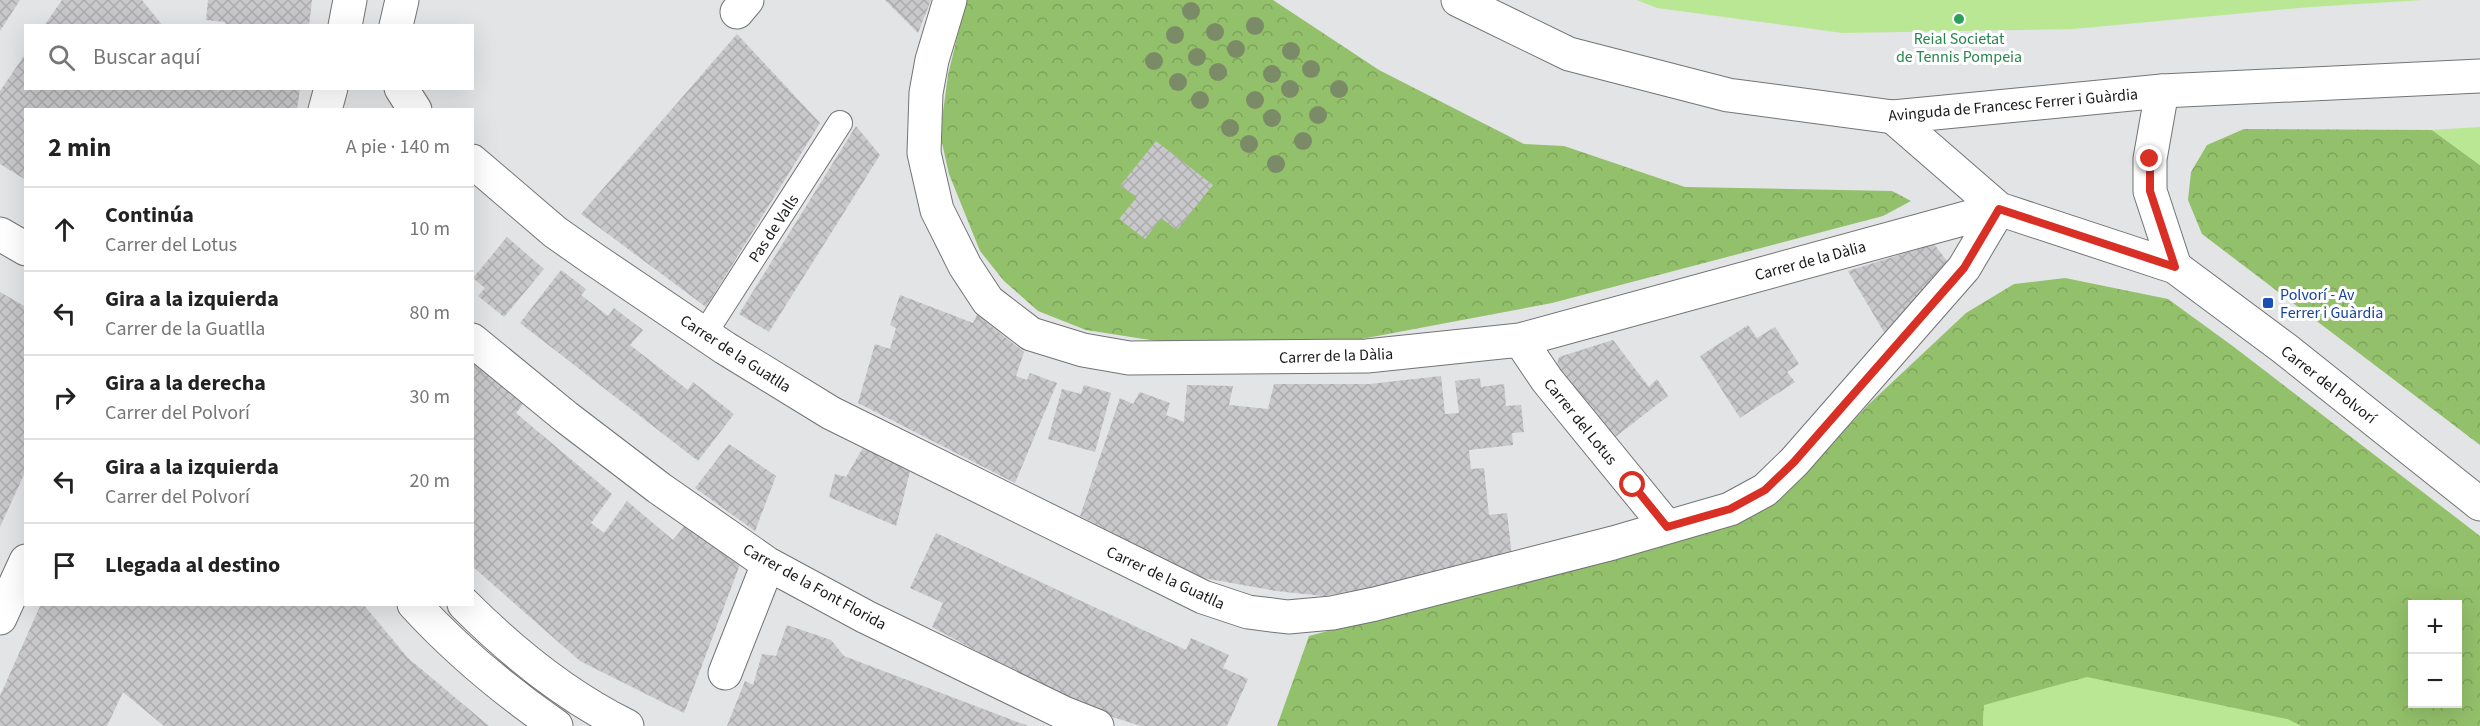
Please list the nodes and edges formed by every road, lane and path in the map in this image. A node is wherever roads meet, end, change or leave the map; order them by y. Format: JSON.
{"nodes":[{"id":1,"x":350,"y":0,"type":"edge"},
{"id":2,"x":402,"y":0,"type":"edge"},
{"id":3,"x":950,"y":0,"type":"edge"},
{"id":4,"x":1458,"y":0,"type":"edge"},
{"id":5,"x":345,"y":24,"type":"edge"},
{"id":6,"x":396,"y":24,"type":"edge"},
{"id":7,"x":2479,"y":75,"type":"edge"},
{"id":8,"x":330,"y":90,"type":"edge"},
{"id":9,"x":403,"y":90,"type":"edge"},
{"id":10,"x":2162,"y":91,"type":"junction"},
{"id":11,"x":326,"y":108,"type":"edge"},
{"id":12,"x":414,"y":108,"type":"edge"},
{"id":13,"x":1893,"y":117,"type":"junction"},
{"id":14,"x":840,"y":123,"type":"dead end"},
{"id":15,"x":474,"y":163,"type":"edge"},
{"id":16,"x":1999,"y":209,"type":"junction"},
{"id":17,"x":0,"y":234,"type":"edge"},
{"id":18,"x":24,"y":248,"type":"edge"},
{"id":19,"x":2175,"y":267,"type":"junction"},
{"id":20,"x":705,"y":333,"type":"junction"},
{"id":21,"x":1520,"y":340,"type":"junction"},
{"id":22,"x":474,"y":342,"type":"edge"},
{"id":23,"x":2480,"y":504,"type":"edge"},
{"id":24,"x":1667,"y":527,"type":"junction"},
{"id":25,"x":768,"y":564,"type":"junction"},
{"id":26,"x":24,"y":565,"type":"edge"},
{"id":27,"x":416,"y":606,"type":"edge"},
{"id":28,"x":466,"y":606,"type":"edge"},
{"id":29,"x":0,"y":618,"type":"edge"},
{"id":30,"x":725,"y":673,"type":"dead end"},
{"id":31,"x":556,"y":726,"type":"edge"},
{"id":32,"x":627,"y":726,"type":"edge"},
{"id":33,"x":1097,"y":726,"type":"edge"}],
"edges":[{"from":1,"to":5,"type":"street"},
{"from":2,"to":6,"type":"street"},
{"from":3,"to":21,"type":"street","name":"Carrer de la Dàlia"},
{"from":4,"to":13,"type":"street","name":"Avinguda de Francesc Ferrer i Guàrdia"},
{"from":7,"to":10,"type":"street","name":"Avinguda de Francesc Ferrer i Guàrdia"},
{"from":8,"to":11,"type":"street"},
{"from":9,"to":12,"type":"street"},
{"from":10,"to":13,"type":"street","name":"Avinguda de Francesc Ferrer i Guàrdia"},
{"from":10,"to":19,"type":"street"},
{"from":13,"to":16,"type":"street","name":"Carrer del Polvorí"},
{"from":14,"to":20,"type":"lane","name":"Pas de Valls"},
{"from":15,"to":20,"type":"street","name":"Carrer de la Guatlla"},
{"from":16,"to":19,"type":"street","name":"Carrer del Polvorí"},
{"from":16,"to":21,"type":"street","name":"Carrer de la Dàlia"},
{"from":16,"to":24,"type":"street","name":"Carrer de la Guatlla"},
{"from":17,"to":18,"type":"street"},
{"from":19,"to":23,"type":"street","name":"Carrer del Polvorí"},
{"from":20,"to":24,"type":"street","name":"Carrer de la Guatlla"},
{"from":21,"to":24,"type":"street","name":"Carrer del Lotus"},
{"from":22,"to":25,"type":"street","name":"Carrer de la Font Florida"},
{"from":25,"to":30,"type":"street"},
{"from":25,"to":33,"type":"street","name":"Carrer de la Font Florida"},
{"from":26,"to":29,"type":"street"},
{"from":27,"to":31,"type":"street"},
{"from":28,"to":32,"type":"street"}]}
